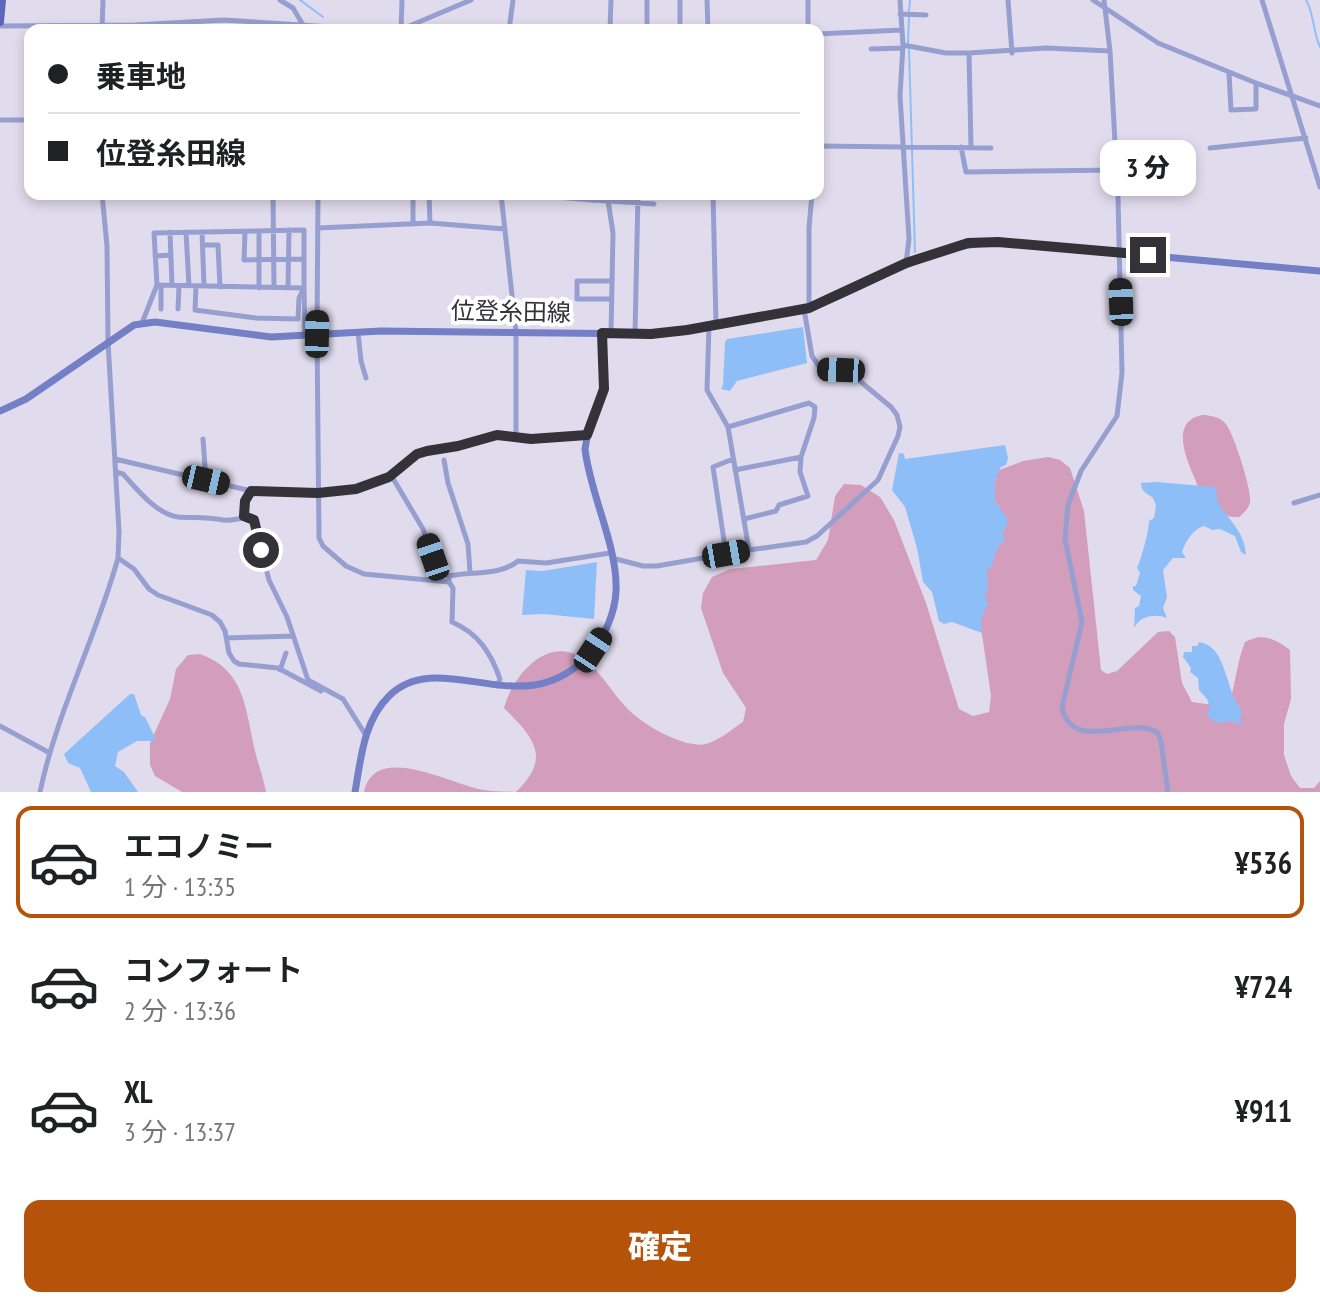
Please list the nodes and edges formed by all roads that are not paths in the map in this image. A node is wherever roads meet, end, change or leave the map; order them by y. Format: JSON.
{"nodes":[{"id":1,"x":2,"y":0,"type":"edge"},
{"id":2,"x":103,"y":0,"type":"edge"},
{"id":3,"x":280,"y":0,"type":"edge"},
{"id":4,"x":402,"y":0,"type":"edge"},
{"id":5,"x":471,"y":0,"type":"edge"},
{"id":6,"x":513,"y":0,"type":"edge"},
{"id":7,"x":611,"y":0,"type":"edge"},
{"id":8,"x":647,"y":0,"type":"edge"},
{"id":9,"x":680,"y":0,"type":"edge"},
{"id":10,"x":707,"y":0,"type":"edge"},
{"id":11,"x":808,"y":0,"type":"edge"},
{"id":12,"x":900,"y":0,"type":"edge"},
{"id":13,"x":1008,"y":0,"type":"edge"},
{"id":14,"x":1093,"y":0,"type":"edge"},
{"id":15,"x":1262,"y":0,"type":"edge"},
{"id":16,"x":1104,"y":3,"type":"edge"},
{"id":17,"x":900,"y":14,"type":"junction"},
{"id":18,"x":926,"y":15,"type":"dead end"},
{"id":19,"x":0,"y":24,"type":"edge"},
{"id":20,"x":102,"y":24,"type":"edge"},
{"id":21,"x":163,"y":24,"type":"edge"},
{"id":22,"x":270,"y":24,"type":"edge"},
{"id":23,"x":303,"y":24,"type":"edge"},
{"id":24,"x":400,"y":24,"type":"edge"},
{"id":25,"x":414,"y":24,"type":"edge"},
{"id":26,"x":510,"y":24,"type":"edge"},
{"id":27,"x":610,"y":24,"type":"edge"},
{"id":28,"x":647,"y":24,"type":"edge"},
{"id":29,"x":680,"y":24,"type":"edge"},
{"id":30,"x":708,"y":24,"type":"edge"},
{"id":31,"x":808,"y":24,"type":"edge"},
{"id":32,"x":24,"y":25,"type":"edge"},
{"id":33,"x":901,"y":30,"type":"junction"},
{"id":34,"x":824,"y":34,"type":"edge"},
{"id":35,"x":903,"y":47,"type":"junction"},
{"id":36,"x":871,"y":49,"type":"dead end"},
{"id":37,"x":1110,"y":51,"type":"junction"},
{"id":38,"x":969,"y":53,"type":"junction"},
{"id":39,"x":1012,"y":53,"type":"junction"},
{"id":40,"x":1229,"y":73,"type":"junction"},
{"id":41,"x":1256,"y":83,"type":"junction"},
{"id":42,"x":1293,"y":96,"type":"junction"},
{"id":43,"x":1320,"y":106,"type":"edge"},
{"id":44,"x":0,"y":120,"type":"edge"},
{"id":45,"x":24,"y":120,"type":"edge"},
{"id":46,"x":1306,"y":138,"type":"junction"},
{"id":47,"x":905,"y":145,"type":"junction"},
{"id":48,"x":824,"y":146,"type":"edge"},
{"id":49,"x":961,"y":147,"type":"junction"},
{"id":50,"x":971,"y":147,"type":"junction"},
{"id":51,"x":991,"y":148,"type":"dead end"},
{"id":52,"x":1210,"y":148,"type":"dead end"},
{"id":53,"x":1116,"y":170,"type":"junction"},
{"id":54,"x":1320,"y":187,"type":"edge"},
{"id":55,"x":102,"y":200,"type":"edge"},
{"id":56,"x":273,"y":200,"type":"edge"},
{"id":57,"x":318,"y":200,"type":"edge"},
{"id":58,"x":413,"y":200,"type":"edge"},
{"id":59,"x":429,"y":200,"type":"edge"},
{"id":60,"x":502,"y":200,"type":"edge"},
{"id":61,"x":592,"y":200,"type":"edge"},
{"id":62,"x":608,"y":200,"type":"edge"},
{"id":63,"x":713,"y":200,"type":"edge"},
{"id":64,"x":811,"y":200,"type":"edge"},
{"id":65,"x":638,"y":203,"type":"junction"},
{"id":66,"x":654,"y":204,"type":"dead end"},
{"id":67,"x":430,"y":223,"type":"junction"},
{"id":68,"x":413,"y":224,"type":"junction"},
{"id":69,"x":318,"y":228,"type":"junction"},
{"id":70,"x":505,"y":229,"type":"junction"},
{"id":71,"x":289,"y":230,"type":"junction"},
{"id":72,"x":273,"y":231,"type":"junction"},
{"id":73,"x":170,"y":232,"type":"junction"},
{"id":74,"x":186,"y":232,"type":"junction"},
{"id":75,"x":202,"y":232,"type":"junction"},
{"id":76,"x":259,"y":232,"type":"junction"},
{"id":77,"x":245,"y":233,"type":"junction"},
{"id":78,"x":203,"y":245,"type":"junction"},
{"id":79,"x":1119,"y":252,"type":"junction"},
{"id":80,"x":171,"y":255,"type":"junction"},
{"id":81,"x":155,"y":256,"type":"junction"},
{"id":82,"x":259,"y":259,"type":"junction"},
{"id":83,"x":274,"y":259,"type":"junction"},
{"id":84,"x":289,"y":259,"type":"junction"},
{"id":85,"x":304,"y":259,"type":"junction"},
{"id":86,"x":906,"y":263,"type":"junction"},
{"id":87,"x":1320,"y":271,"type":"edge"},
{"id":88,"x":612,"y":281,"type":"junction"},
{"id":89,"x":159,"y":285,"type":"junction"},
{"id":90,"x":175,"y":286,"type":"junction"},
{"id":91,"x":192,"y":286,"type":"junction"},
{"id":92,"x":204,"y":286,"type":"junction"},
{"id":93,"x":220,"y":287,"type":"junction"},
{"id":94,"x":259,"y":288,"type":"junction"},
{"id":95,"x":274,"y":288,"type":"junction"},
{"id":96,"x":288,"y":288,"type":"junction"},
{"id":97,"x":304,"y":288,"type":"junction"},
{"id":98,"x":611,"y":299,"type":"junction"},
{"id":99,"x":806,"y":308,"type":"junction"},
{"id":100,"x":161,"y":309,"type":"dead end"},
{"id":101,"x":178,"y":309,"type":"dead end"},
{"id":102,"x":141,"y":324,"type":"junction"},
{"id":103,"x":713,"y":324,"type":"junction"},
{"id":104,"x":358,"y":332,"type":"junction"},
{"id":105,"x":516,"y":332,"type":"junction"},
{"id":106,"x":606,"y":333,"type":"junction"},
{"id":107,"x":317,"y":334,"type":"junction"},
{"id":108,"x":635,"y":334,"type":"junction"},
{"id":109,"x":305,"y":335,"type":"junction"},
{"id":110,"x":108,"y":342,"type":"junction"},
{"id":111,"x":366,"y":378,"type":"dead end"},
{"id":112,"x":0,"y":411,"type":"edge"},
{"id":113,"x":728,"y":427,"type":"junction"},
{"id":114,"x":587,"y":435,"type":"junction"},
{"id":115,"x":516,"y":438,"type":"junction"},
{"id":116,"x":203,"y":439,"type":"dead end"},
{"id":117,"x":801,"y":457,"type":"junction"},
{"id":118,"x":115,"y":459,"type":"junction"},
{"id":119,"x":733,"y":459,"type":"junction"},
{"id":120,"x":444,"y":460,"type":"dead end"},
{"id":121,"x":735,"y":470,"type":"junction"},
{"id":122,"x":116,"y":472,"type":"junction"},
{"id":123,"x":391,"y":475,"type":"junction"},
{"id":124,"x":206,"y":480,"type":"junction"},
{"id":125,"x":251,"y":491,"type":"junction"},
{"id":126,"x":318,"y":493,"type":"junction"},
{"id":127,"x":1320,"y":495,"type":"edge"},
{"id":128,"x":1294,"y":503,"type":"dead end"},
{"id":129,"x":244,"y":516,"type":"junction"},
{"id":130,"x":744,"y":519,"type":"junction"},
{"id":131,"x":749,"y":550,"type":"junction"},
{"id":132,"x":726,"y":554,"type":"junction"},
{"id":133,"x":611,"y":555,"type":"junction"},
{"id":134,"x":118,"y":558,"type":"junction"},
{"id":135,"x":470,"y":572,"type":"junction"},
{"id":136,"x":449,"y":579,"type":"junction"},
{"id":137,"x":293,"y":636,"type":"junction"},
{"id":138,"x":226,"y":639,"type":"junction"},
{"id":139,"x":286,"y":653,"type":"dead end"},
{"id":140,"x":280,"y":670,"type":"junction"},
{"id":141,"x":497,"y":686,"type":"junction"},
{"id":142,"x":326,"y":692,"type":"junction"},
{"id":143,"x":0,"y":726,"type":"edge"},
{"id":144,"x":365,"y":734,"type":"junction"},
{"id":145,"x":48,"y":752,"type":"junction"},
{"id":146,"x":40,"y":792,"type":"edge"},
{"id":147,"x":355,"y":792,"type":"edge"},
{"id":148,"x":1168,"y":792,"type":"edge"}],
"edges":[{"from":1,"to":19,"type":"main road"},
{"from":2,"to":20,"type":"street"},
{"from":3,"to":23,"type":"street"},
{"from":4,"to":24,"type":"street"},
{"from":5,"to":25,"type":"street"},
{"from":6,"to":26,"type":"street"},
{"from":7,"to":27,"type":"street"},
{"from":8,"to":28,"type":"street"},
{"from":9,"to":29,"type":"street"},
{"from":10,"to":30,"type":"street"},
{"from":11,"to":31,"type":"street"},
{"from":12,"to":17,"type":"street"},
{"from":13,"to":39,"type":"street"},
{"from":14,"to":16,"type":"street"},
{"from":15,"to":42,"type":"street"},
{"from":16,"to":37,"type":"street"},
{"from":16,"to":40,"type":"street"},
{"from":17,"to":18,"type":"street"},
{"from":17,"to":33,"type":"street"},
{"from":19,"to":32,"type":"street"},
{"from":21,"to":22,"type":"street"},
{"from":33,"to":34,"type":"street"},
{"from":33,"to":35,"type":"street"},
{"from":35,"to":36,"type":"street"},
{"from":35,"to":38,"type":"street"},
{"from":35,"to":47,"type":"street"},
{"from":37,"to":39,"type":"street"},
{"from":37,"to":53,"type":"street"},
{"from":38,"to":39,"type":"street"},
{"from":38,"to":50,"type":"street"},
{"from":40,"to":41,"type":"street"},
{"from":40,"to":41,"type":"street"},
{"from":41,"to":42,"type":"street"},
{"from":42,"to":43,"type":"street"},
{"from":42,"to":46,"type":"street"},
{"from":44,"to":45,"type":"street"},
{"from":46,"to":52,"type":"street"},
{"from":46,"to":54,"type":"street"},
{"from":47,"to":48,"type":"street"},
{"from":47,"to":49,"type":"street"},
{"from":47,"to":86,"type":"street"},
{"from":49,"to":50,"type":"street"},
{"from":49,"to":53,"type":"street"},
{"from":50,"to":51,"type":"street"},
{"from":53,"to":79,"type":"street"},
{"from":55,"to":110,"type":"street"},
{"from":56,"to":72,"type":"street"},
{"from":57,"to":69,"type":"street"},
{"from":58,"to":68,"type":"street"},
{"from":59,"to":67,"type":"street"},
{"from":60,"to":70,"type":"street"},
{"from":61,"to":65,"type":"street","bridge":true},
{"from":62,"to":88,"type":"street"},
{"from":63,"to":103,"type":"street"},
{"from":64,"to":99,"type":"street"},
{"from":65,"to":66,"type":"street"},
{"from":65,"to":108,"type":"street"},
{"from":67,"to":68,"type":"street"},
{"from":67,"to":70,"type":"street"},
{"from":68,"to":69,"type":"street"},
{"from":69,"to":107,"type":"street"},
{"from":70,"to":105,"type":"street"},
{"from":71,"to":72,"type":"street"},
{"from":71,"to":84,"type":"street"},
{"from":71,"to":85,"type":"street"},
{"from":72,"to":76,"type":"street"},
{"from":72,"to":83,"type":"street"},
{"from":73,"to":74,"type":"street"},
{"from":73,"to":80,"type":"street"},
{"from":73,"to":81,"type":"street"},
{"from":74,"to":75,"type":"street"},
{"from":74,"to":91,"type":"street"},
{"from":75,"to":77,"type":"street"},
{"from":75,"to":78,"type":"street"},
{"from":76,"to":77,"type":"street"},
{"from":76,"to":82,"type":"street"},
{"from":77,"to":82,"type":"street"},
{"from":78,"to":92,"type":"street"},
{"from":78,"to":93,"type":"street"},
{"from":79,"to":86,"type":"main road","name":"位登糸田線"},
{"from":79,"to":87,"type":"main road","name":"位登糸田線"},
{"from":79,"to":148,"type":"street"},
{"from":80,"to":81,"type":"street"},
{"from":80,"to":90,"type":"street"},
{"from":81,"to":89,"type":"street"},
{"from":82,"to":83,"type":"street"},
{"from":82,"to":94,"type":"street"},
{"from":83,"to":84,"type":"street"},
{"from":83,"to":95,"type":"street"},
{"from":84,"to":85,"type":"street"},
{"from":84,"to":96,"type":"street"},
{"from":85,"to":97,"type":"street"},
{"from":86,"to":99,"type":"main road","name":"位登糸田線"},
{"from":88,"to":98,"type":"street"},
{"from":88,"to":98,"type":"street"},
{"from":89,"to":90,"type":"street"},
{"from":89,"to":100,"type":"street"},
{"from":89,"to":102,"type":"street"},
{"from":90,"to":91,"type":"street"},
{"from":90,"to":101,"type":"street"},
{"from":91,"to":92,"type":"street"},
{"from":91,"to":97,"type":"street"},
{"from":92,"to":93,"type":"street"},
{"from":93,"to":94,"type":"street"},
{"from":94,"to":95,"type":"street"},
{"from":95,"to":96,"type":"street"},
{"from":96,"to":97,"type":"street"},
{"from":97,"to":109,"type":"street"},
{"from":98,"to":106,"type":"street"},
{"from":99,"to":103,"type":"main road","name":"位登糸田線"},
{"from":99,"to":131,"type":"street"},
{"from":102,"to":109,"type":"main road","name":"位登糸田線"},
{"from":102,"to":110,"type":"main road"},
{"from":103,"to":108,"type":"main road","name":"位登糸田線"},
{"from":103,"to":113,"type":"street"},
{"from":104,"to":105,"type":"main road","name":"位登糸田線"},
{"from":104,"to":107,"type":"main road","name":"位登糸田線"},
{"from":104,"to":111,"type":"street"},
{"from":105,"to":106,"type":"main road","name":"位登糸田線"},
{"from":105,"to":115,"type":"street"},
{"from":106,"to":108,"type":"main road","name":"位登糸田線"},
{"from":106,"to":114,"type":"main road"},
{"from":107,"to":109,"type":"main road","name":"位登糸田線"},
{"from":107,"to":126,"type":"street"},
{"from":110,"to":112,"type":"main road"},
{"from":110,"to":118,"type":"street"},
{"from":113,"to":117,"type":"street"},
{"from":113,"to":119,"type":"street"},
{"from":114,"to":115,"type":"street"},
{"from":114,"to":133,"type":"main road"},
{"from":115,"to":123,"type":"street"},
{"from":116,"to":124,"type":"street"},
{"from":117,"to":121,"type":"street"},
{"from":117,"to":130,"type":"street"},
{"from":118,"to":122,"type":"street"},
{"from":118,"to":124,"type":"street"},
{"from":119,"to":121,"type":"street"},
{"from":119,"to":132,"type":"street"},
{"from":120,"to":135,"type":"street"},
{"from":121,"to":130,"type":"street"},
{"from":122,"to":129,"type":"street"},
{"from":122,"to":134,"type":"street"},
{"from":123,"to":126,"type":"street"},
{"from":123,"to":136,"type":"street"},
{"from":124,"to":125,"type":"street"},
{"from":125,"to":126,"type":"street"},
{"from":125,"to":129,"type":"street"},
{"from":126,"to":136,"type":"street"},
{"from":127,"to":128,"type":"street"},
{"from":129,"to":137,"type":"street"},
{"from":130,"to":131,"type":"street"},
{"from":131,"to":132,"type":"street"},
{"from":132,"to":133,"type":"street"},
{"from":133,"to":135,"type":"street"},
{"from":133,"to":141,"type":"main road"},
{"from":134,"to":138,"type":"street"},
{"from":134,"to":145,"type":"street"},
{"from":135,"to":136,"type":"street"},
{"from":136,"to":141,"type":"street"},
{"from":137,"to":138,"type":"street"},
{"from":137,"to":142,"type":"street"},
{"from":138,"to":140,"type":"street"},
{"from":139,"to":140,"type":"street"},
{"from":140,"to":142,"type":"street"},
{"from":141,"to":144,"type":"main road"},
{"from":142,"to":144,"type":"street"},
{"from":143,"to":145,"type":"street"},
{"from":144,"to":147,"type":"main road"},
{"from":145,"to":146,"type":"street"}]}
